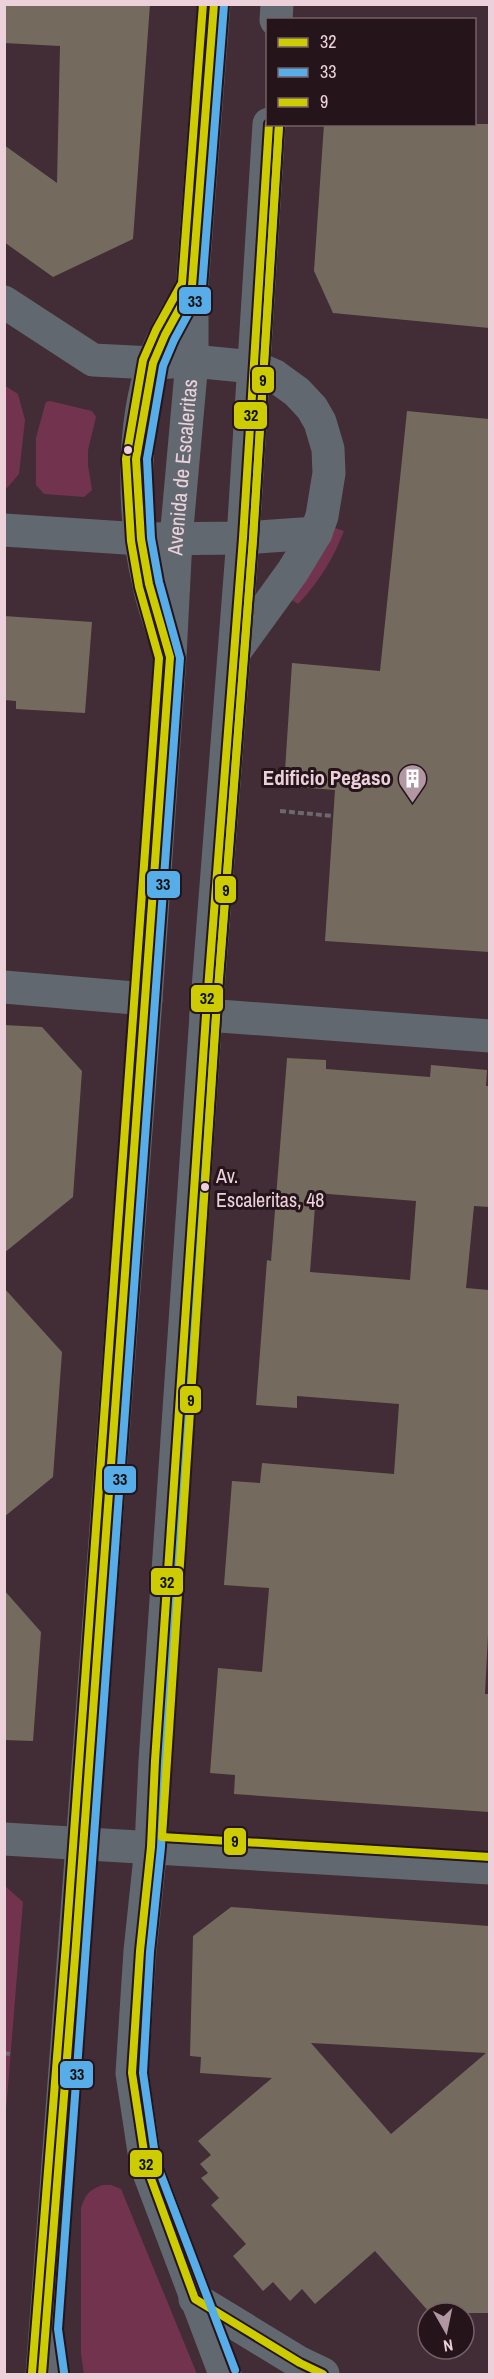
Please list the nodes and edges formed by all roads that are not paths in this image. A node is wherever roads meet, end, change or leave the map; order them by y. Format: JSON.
{"nodes":[{"id":1,"x":214,"y":4,"type":"edge"},
{"id":2,"x":269,"y":126,"type":"edge"},
{"id":3,"x":192,"y":286,"type":"junction"},
{"id":4,"x":4,"y":302,"type":"edge"},
{"id":5,"x":159,"y":349,"type":"junction"},
{"id":6,"x":192,"y":361,"type":"junction"},
{"id":7,"x":254,"y":367,"type":"junction"},
{"id":8,"x":4,"y":530,"type":"edge"},
{"id":9,"x":316,"y":533,"type":"junction"},
{"id":10,"x":243,"y":538,"type":"junction"},
{"id":11,"x":141,"y":539,"type":"junction"},
{"id":12,"x":176,"y":539,"type":"junction"},
{"id":13,"x":235,"y":651,"type":"junction"},
{"id":14,"x":170,"y":657,"type":"junction"},
{"id":15,"x":4,"y":987,"type":"edge"},
{"id":16,"x":146,"y":999,"type":"junction"},
{"id":17,"x":206,"y":1015,"type":"junction"},
{"id":18,"x":489,"y":1036,"type":"edge"},
{"id":19,"x":4,"y":1839,"type":"edge"},
{"id":20,"x":83,"y":1843,"type":"junction"},
{"id":21,"x":151,"y":1847,"type":"junction"},
{"id":22,"x":489,"y":1868,"type":"edge"},
{"id":23,"x":195,"y":2299,"type":"junction"},
{"id":24,"x":47,"y":2329,"type":"junction"},
{"id":25,"x":42,"y":2374,"type":"edge"},
{"id":26,"x":54,"y":2374,"type":"edge"},
{"id":27,"x":225,"y":2374,"type":"edge"},
{"id":28,"x":323,"y":2374,"type":"edge"}],
"edges":[{"from":1,"to":3,"type":"street","name":"Avenida de Escaleritas"},
{"from":2,"to":7,"type":"street"},
{"from":3,"to":5,"type":"street"},
{"from":3,"to":6,"type":"street","name":"Avenida de Escaleritas"},
{"from":4,"to":5,"type":"street"},
{"from":5,"to":6,"type":"street"},
{"from":5,"to":11,"type":"street"},
{"from":6,"to":7,"type":"street"},
{"from":6,"to":12,"type":"street","name":"Avenida de Escaleritas"},
{"from":7,"to":9,"type":"street"},
{"from":7,"to":10,"type":"street"},
{"from":8,"to":11,"type":"street"},
{"from":9,"to":10,"type":"street"},
{"from":9,"to":13,"type":"street"},
{"from":10,"to":12,"type":"street"},
{"from":10,"to":13,"type":"street"},
{"from":11,"to":12,"type":"street"},
{"from":11,"to":14,"type":"street"},
{"from":12,"to":14,"type":"street","name":"Avenida de Escaleritas"},
{"from":13,"to":17,"type":"street"},
{"from":14,"to":16,"type":"street","name":"Avenida de Escaleritas"},
{"from":15,"to":16,"type":"street"},
{"from":16,"to":20,"type":"street","name":"Avenida de Escaleritas"},
{"from":17,"to":18,"type":"street"},
{"from":17,"to":21,"type":"street"},
{"from":19,"to":20,"type":"street"},
{"from":20,"to":21,"type":"street"},
{"from":20,"to":24,"type":"street","name":"Avenida de Escaleritas"},
{"from":21,"to":22,"type":"street"},
{"from":21,"to":23,"type":"street"},
{"from":23,"to":27,"type":"street"},
{"from":23,"to":28,"type":"street"},
{"from":24,"to":25,"type":"street","name":"Avenida de Escaleritas"},
{"from":24,"to":26,"type":"street","name":"Avenida de Escaleritas"}]}
